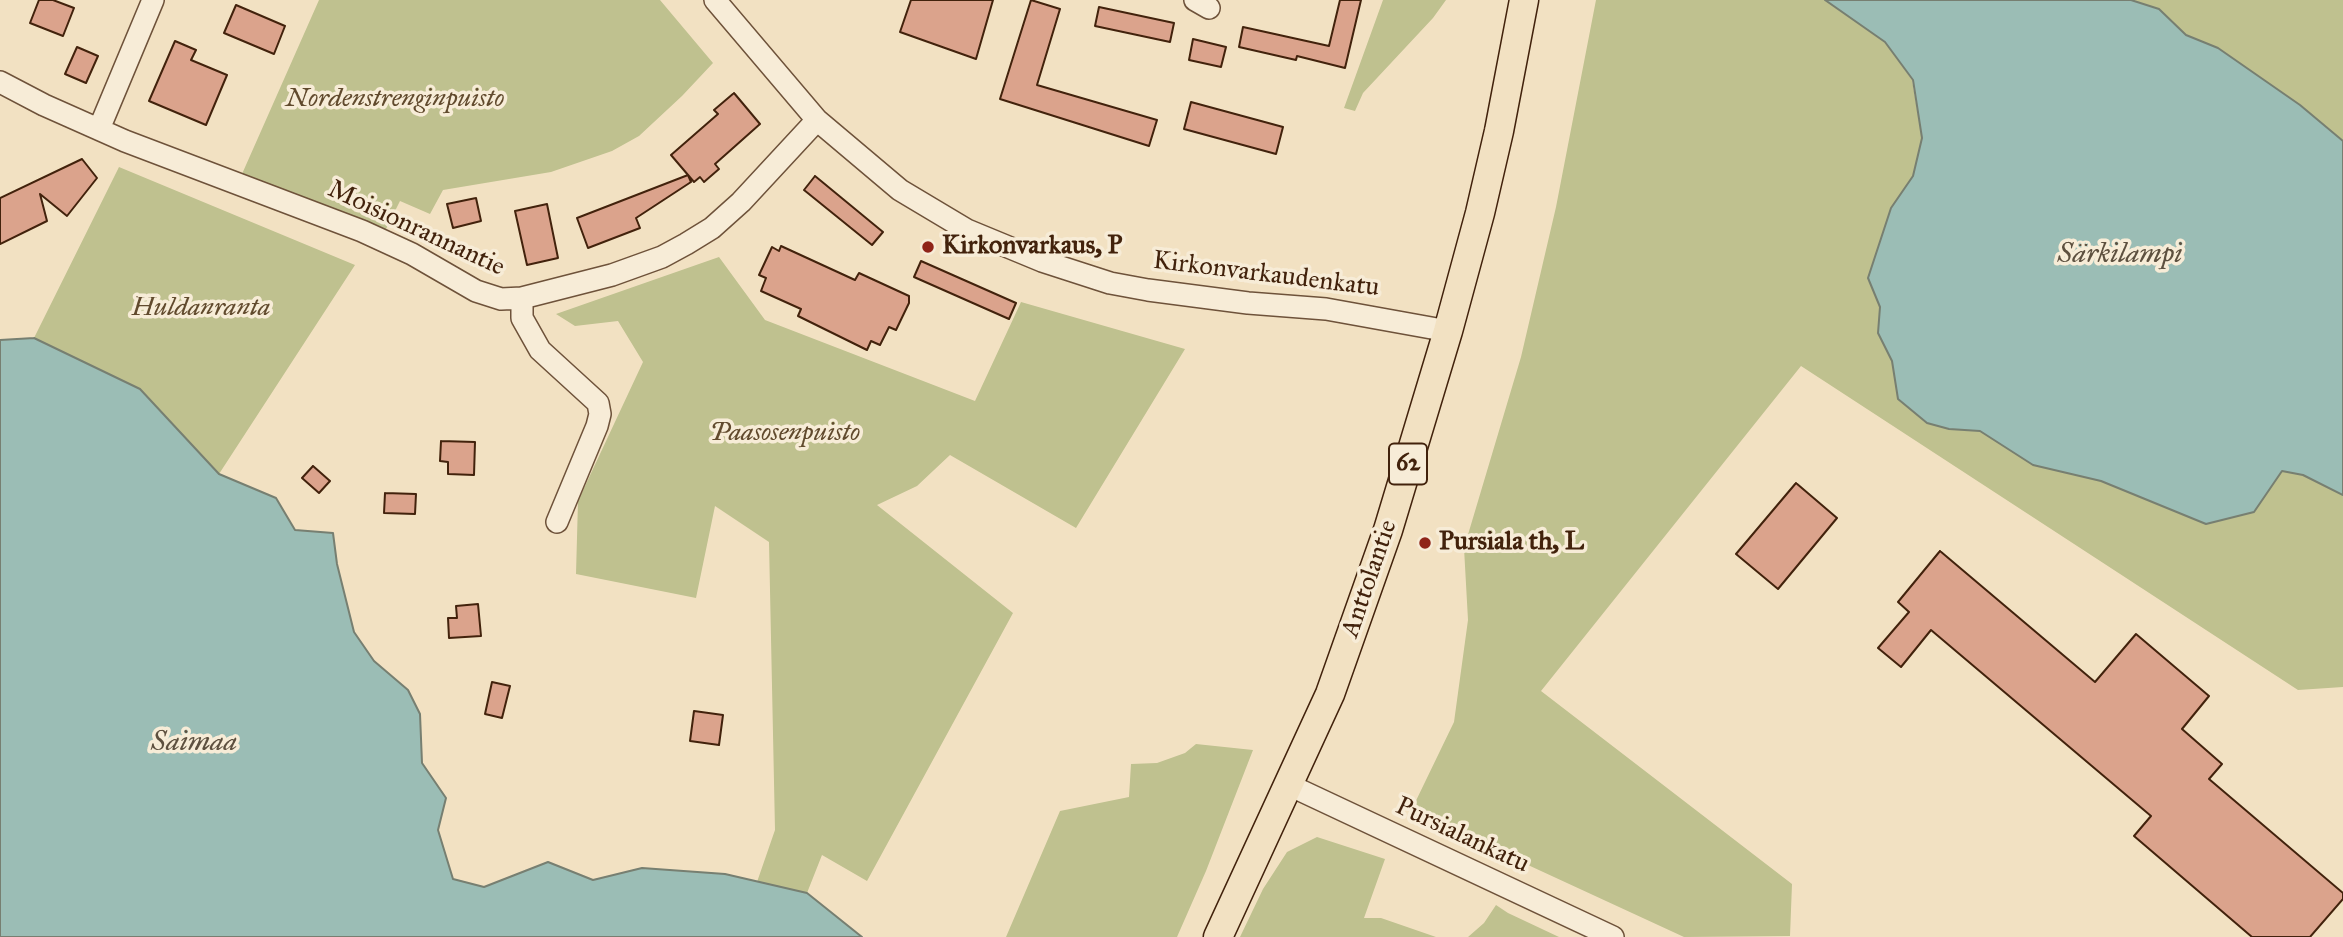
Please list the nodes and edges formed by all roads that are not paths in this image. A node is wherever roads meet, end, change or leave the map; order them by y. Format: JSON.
{"nodes":[{"id":1,"x":153,"y":0,"type":"edge"},
{"id":2,"x":715,"y":0,"type":"edge"},
{"id":3,"x":1524,"y":0,"type":"edge"},
{"id":4,"x":0,"y":82,"type":"edge"},
{"id":5,"x":817,"y":120,"type":"junction"},
{"id":6,"x":99,"y":129,"type":"junction"},
{"id":7,"x":522,"y":298,"type":"junction"},
{"id":8,"x":1448,"y":331,"type":"junction"},
{"id":9,"x":557,"y":522,"type":"dead end"},
{"id":10,"x":1289,"y":786,"type":"junction"},
{"id":11,"x":1218,"y":937,"type":"edge"},
{"id":12,"x":1613,"y":937,"type":"edge"}],
"edges":[{"from":1,"to":6,"type":"street"},
{"from":2,"to":5,"type":"street","name":"Kirkonvarkaudenkatu"},
{"from":3,"to":8,"type":"main road","name":"Anttolantie","number":"62"},
{"from":4,"to":6,"type":"street","name":"Moisionrannantie"},
{"from":5,"to":7,"type":"street","name":"Moisionrannantie"},
{"from":5,"to":8,"type":"street","name":"Kirkonvarkaudenkatu"},
{"from":6,"to":7,"type":"street","name":"Moisionrannantie"},
{"from":7,"to":9,"type":"street"},
{"from":8,"to":10,"type":"main road","name":"Anttolantie","number":"62"},
{"from":10,"to":11,"type":"main road","name":"Anttolantie","number":"62"},
{"from":10,"to":12,"type":"street","name":"Pursialankatu"}]}
